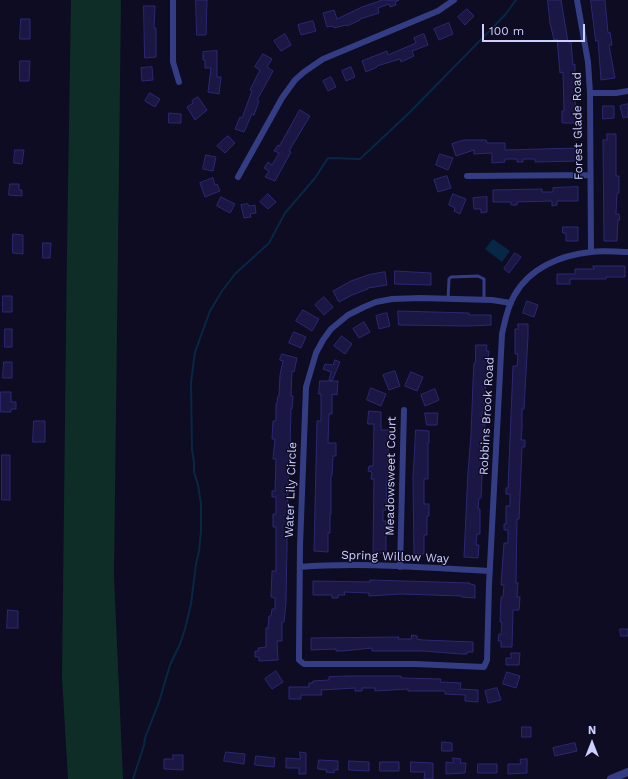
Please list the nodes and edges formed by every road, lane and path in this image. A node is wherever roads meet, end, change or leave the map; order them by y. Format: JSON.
{"nodes":[{"id":1,"x":173,"y":0,"type":"edge"},
{"id":2,"x":454,"y":0,"type":"edge"},
{"id":3,"x":577,"y":0,"type":"edge"},
{"id":4,"x":179,"y":82,"type":"dead end"},
{"id":5,"x":628,"y":91,"type":"edge"},
{"id":6,"x":590,"y":93,"type":"junction"},
{"id":7,"x":590,"y":175,"type":"junction"},
{"id":8,"x":468,"y":176,"type":"dead end"},
{"id":9,"x":238,"y":177,"type":"dead end"},
{"id":10,"x":591,"y":252,"type":"junction"},
{"id":11,"x":628,"y":252,"type":"edge"},
{"id":12,"x":448,"y":299,"type":"junction"},
{"id":13,"x":484,"y":300,"type":"junction"},
{"id":14,"x":511,"y":303,"type":"junction"},
{"id":15,"x":404,"y":410,"type":"dead end"},
{"id":16,"x":300,"y":567,"type":"junction"},
{"id":17,"x":400,"y":567,"type":"junction"},
{"id":18,"x":489,"y":571,"type":"junction"},
{"id":19,"x":484,"y":667,"type":"joint"},
{"id":20,"x":628,"y":772,"type":"edge"},
{"id":21,"x":611,"y":779,"type":"edge"}],
"edges":[{"from":1,"to":4,"type":"street"},
{"from":2,"to":9,"type":"street"},
{"from":3,"to":6,"type":"street","name":"Forest Glade Road"},
{"from":5,"to":6,"type":"street"},
{"from":6,"to":7,"type":"street","name":"Forest Glade Road"},
{"from":7,"to":8,"type":"street"},
{"from":7,"to":10,"type":"street","name":"Forest Glade Road"},
{"from":10,"to":11,"type":"street","name":"Robbins Brook Road"},
{"from":10,"to":14,"type":"street","name":"Robbins Brook Road"},
{"from":12,"to":13,"type":"street","name":"Water Lily Circle"},
{"from":12,"to":13,"type":"lane"},
{"from":12,"to":16,"type":"street","name":"Water Lily Circle"},
{"from":13,"to":14,"type":"street","name":"Water Lily Circle"},
{"from":14,"to":18,"type":"street","name":"Robbins Brook Road"},
{"from":15,"to":17,"type":"street","name":"Meadowsweet Court"},
{"from":16,"to":17,"type":"street","name":"Spring Willow Way"},
{"from":16,"to":19,"type":"street","name":"Water Lily Circle"},
{"from":17,"to":18,"type":"street","name":"Spring Willow Way"},
{"from":18,"to":19,"type":"street","name":"Robbins Brook Road"},
{"from":20,"to":21,"type":"street"}]}
